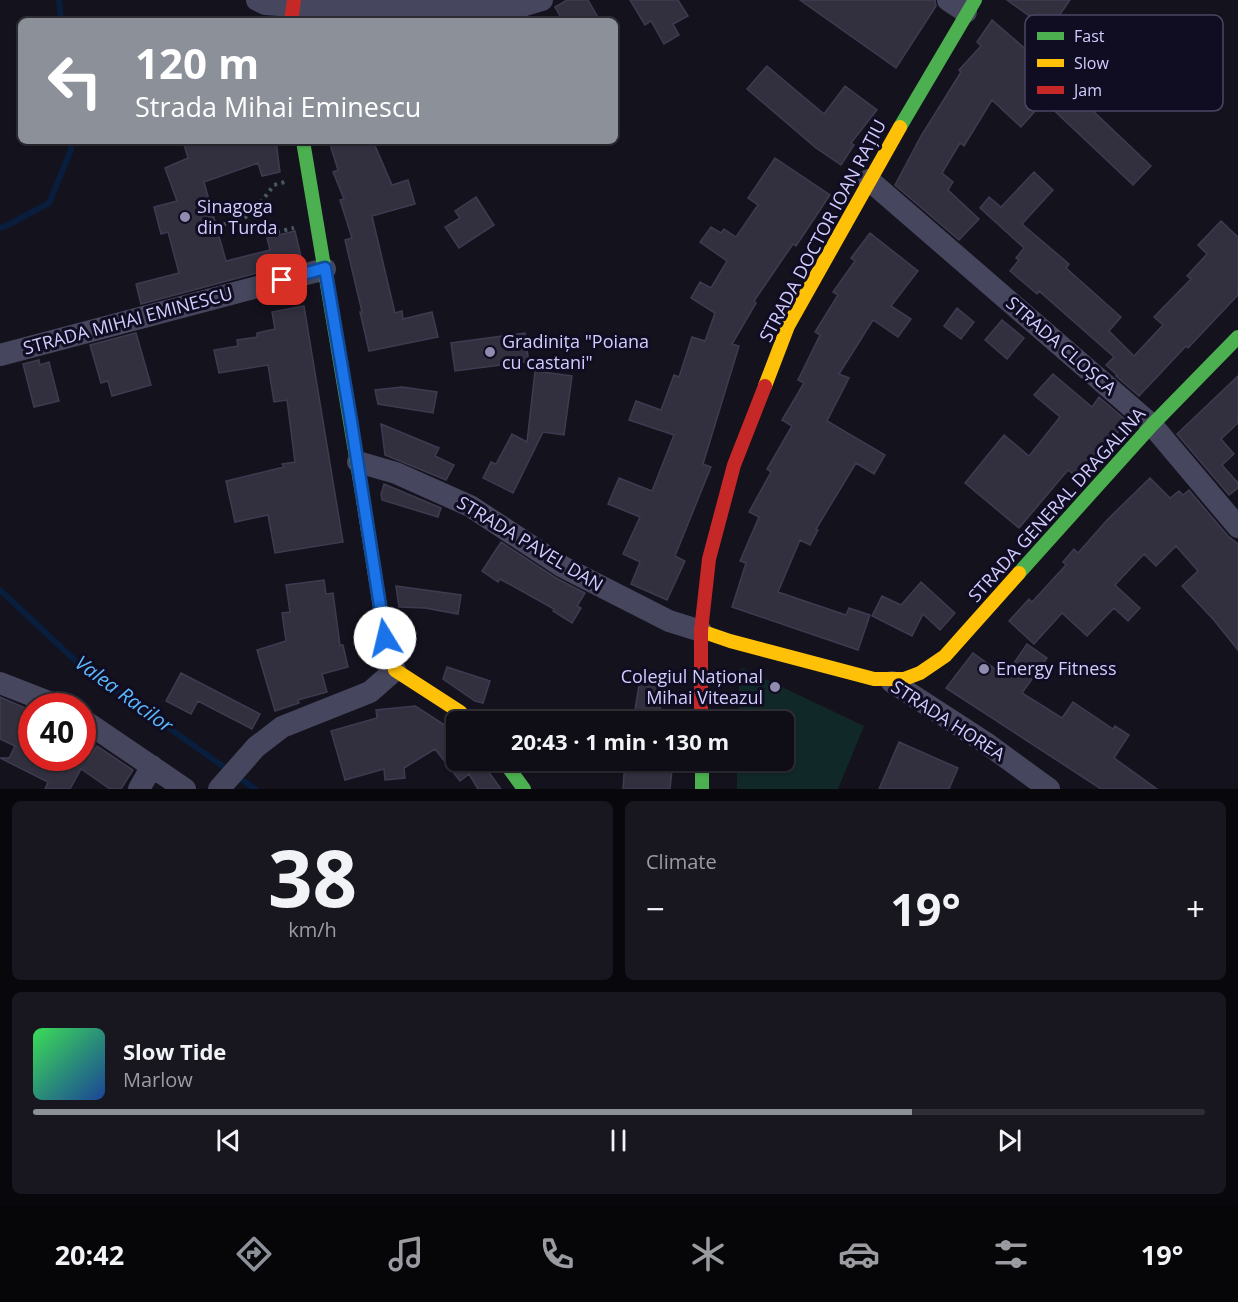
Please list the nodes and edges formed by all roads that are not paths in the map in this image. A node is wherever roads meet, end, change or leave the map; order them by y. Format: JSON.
{"nodes":[{"id":1,"x":257,"y":0,"type":"edge"},
{"id":2,"x":542,"y":0,"type":"edge"},
{"id":3,"x":963,"y":4,"type":"edge"},
{"id":4,"x":293,"y":9,"type":"edge"},
{"id":5,"x":304,"y":144,"type":"edge"},
{"id":6,"x":869,"y":180,"type":"junction"},
{"id":7,"x":325,"y":268,"type":"junction"},
{"id":8,"x":1238,"y":337,"type":"edge"},
{"id":9,"x":0,"y":355,"type":"edge"},
{"id":10,"x":1152,"y":425,"type":"junction"},
{"id":11,"x":358,"y":462,"type":"junction"},
{"id":12,"x":1238,"y":527,"type":"edge"},
{"id":13,"x":701,"y":631,"type":"junction"},
{"id":14,"x":395,"y":670,"type":"junction"},
{"id":15,"x":892,"y":682,"type":"junction"},
{"id":16,"x":0,"y":683,"type":"edge"},
{"id":17,"x":26,"y":693,"type":"edge"},
{"id":18,"x":458,"y":711,"type":"edge"},
{"id":19,"x":701,"y":711,"type":"edge"},
{"id":20,"x":96,"y":728,"type":"edge"},
{"id":21,"x":152,"y":766,"type":"junction"},
{"id":22,"x":511,"y":771,"type":"edge"},
{"id":23,"x":702,"y":771,"type":"edge"},
{"id":24,"x":222,"y":785,"type":"edge"},
{"id":25,"x":139,"y":789,"type":"edge"},
{"id":26,"x":184,"y":789,"type":"edge"},
{"id":27,"x":524,"y":789,"type":"edge"},
{"id":28,"x":702,"y":789,"type":"edge"},
{"id":29,"x":1049,"y":789,"type":"edge"}],
"edges":[{"from":1,"to":4,"type":"street"},
{"from":2,"to":4,"type":"street"},
{"from":3,"to":6,"type":"main road","name":"STRADA DOCTOR IOAN RAȚIU"},
{"from":5,"to":7,"type":"main road"},
{"from":6,"to":10,"type":"street","name":"STRADA CLOȘCA"},
{"from":6,"to":13,"type":"main road","name":"STRADA DOCTOR IOAN RAȚIU"},
{"from":7,"to":9,"type":"street","name":"STRADA MIHAI EMINESCU"},
{"from":7,"to":11,"type":"main road"},
{"from":8,"to":10,"type":"main road","name":"STRADA GENERAL DRAGALINA"},
{"from":10,"to":12,"type":"street","name":"STRADA CLOȘCA"},
{"from":10,"to":15,"type":"main road","name":"STRADA GENERAL DRAGALINA"},
{"from":11,"to":13,"type":"street","name":"STRADA PAVEL DAN"},
{"from":11,"to":14,"type":"main road"},
{"from":13,"to":15,"type":"main road","name":"STRADA HOREA"},
{"from":13,"to":19,"type":"main road","name":"STRADA DOCTOR IOAN RAȚIU"},
{"from":14,"to":18,"type":"main road"},
{"from":14,"to":24,"type":"street"},
{"from":15,"to":29,"type":"street","name":"STRADA HOREA"},
{"from":16,"to":17,"type":"street"},
{"from":20,"to":21,"type":"street"},
{"from":21,"to":25,"type":"street"},
{"from":21,"to":26,"type":"street"},
{"from":22,"to":27,"type":"main road"},
{"from":23,"to":28,"type":"main road"}]}
